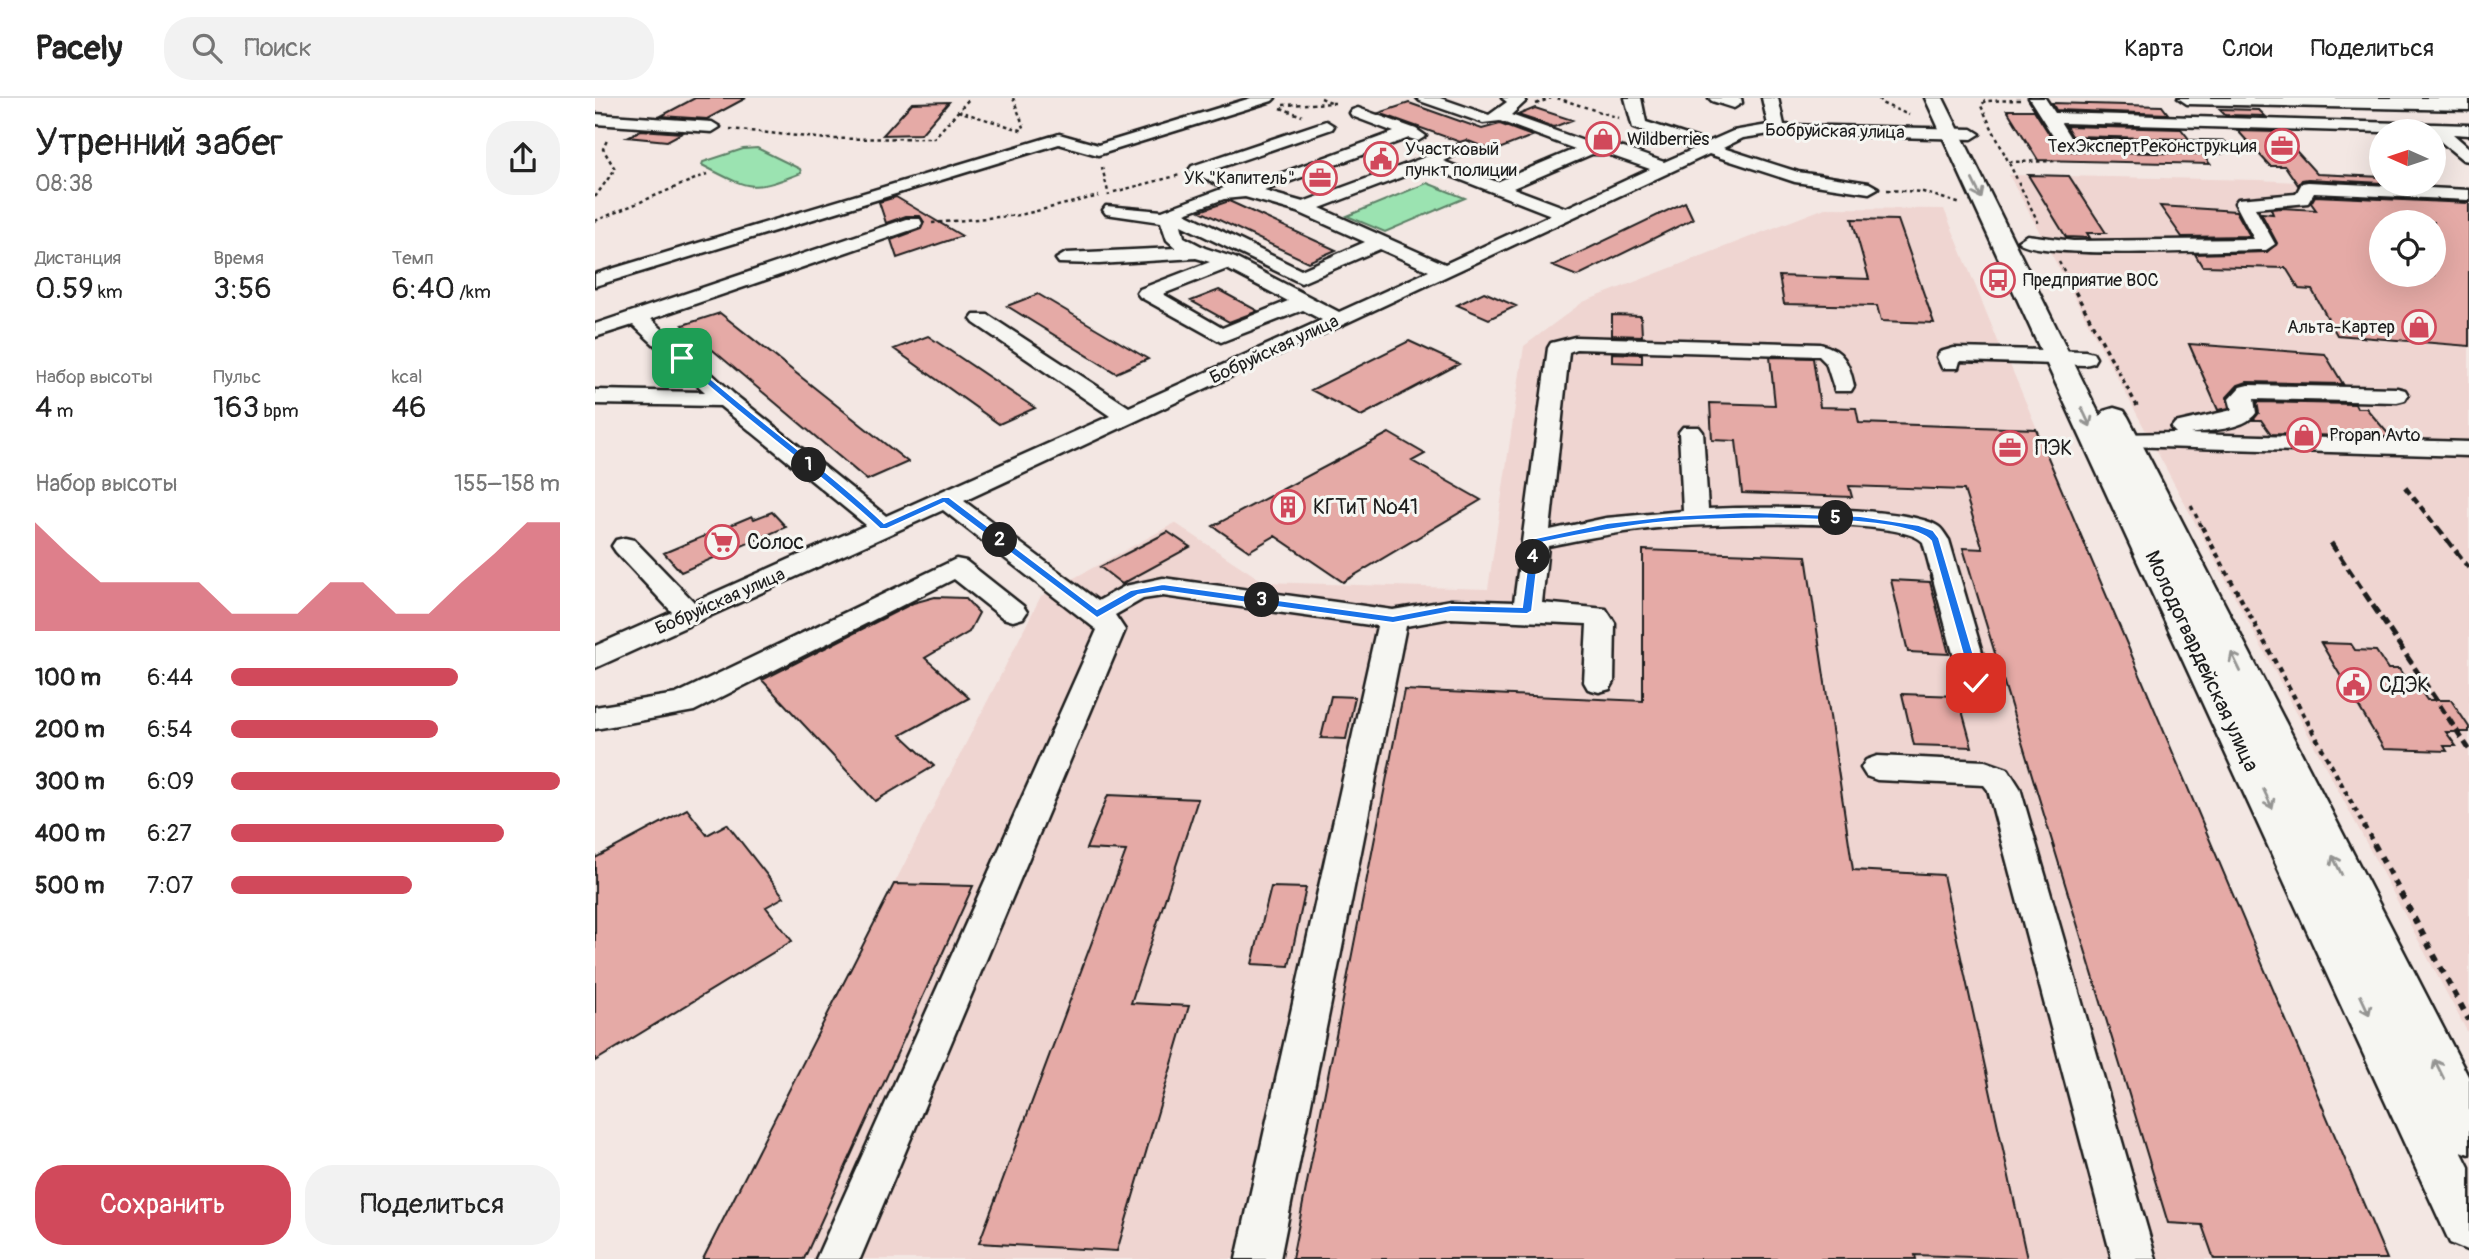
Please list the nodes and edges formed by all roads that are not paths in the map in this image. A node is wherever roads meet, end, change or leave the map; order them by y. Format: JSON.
{"nodes":[{"id":1,"x":1425,"y":98,"type":"edge"},
{"id":2,"x":1510,"y":98,"type":"edge"},
{"id":3,"x":1633,"y":98,"type":"edge"},
{"id":4,"x":1717,"y":98,"type":"edge"},
{"id":5,"x":1733,"y":98,"type":"edge"},
{"id":6,"x":1770,"y":98,"type":"edge"},
{"id":7,"x":1934,"y":98,"type":"edge"},
{"id":8,"x":1954,"y":98,"type":"edge"},
{"id":9,"x":2037,"y":98,"type":"edge"},
{"id":10,"x":2182,"y":98,"type":"edge"},
{"id":11,"x":2187,"y":98,"type":"edge"},
{"id":12,"x":1271,"y":102,"type":"edge"},
{"id":13,"x":2469,"y":104,"type":"edge"},
{"id":14,"x":1358,"y":113,"type":"dead end"},
{"id":15,"x":1500,"y":116,"type":"junction"},
{"id":16,"x":2050,"y":118,"type":"junction"},
{"id":17,"x":595,"y":119,"type":"edge"},
{"id":18,"x":2202,"y":122,"type":"junction"},
{"id":19,"x":1326,"y":126,"type":"dead end"},
{"id":20,"x":712,"y":127,"type":"road end"},
{"id":21,"x":2369,"y":127,"type":"edge"},
{"id":22,"x":2447,"y":129,"type":"edge"},
{"id":23,"x":1777,"y":130,"type":"junction"},
{"id":24,"x":2469,"y":130,"type":"edge"},
{"id":25,"x":1410,"y":132,"type":"junction"},
{"id":26,"x":1961,"y":134,"type":"junction"},
{"id":27,"x":2447,"y":139,"type":"edge"},
{"id":28,"x":1709,"y":148,"type":"junction"},
{"id":29,"x":1590,"y":149,"type":"junction"},
{"id":30,"x":2469,"y":156,"type":"edge"},
{"id":31,"x":1429,"y":162,"type":"junction"},
{"id":32,"x":1664,"y":168,"type":"junction"},
{"id":33,"x":1498,"y":188,"type":"junction"},
{"id":34,"x":1869,"y":188,"type":"road end"},
{"id":35,"x":1246,"y":192,"type":"junction"},
{"id":36,"x":2469,"y":195,"type":"edge"},
{"id":37,"x":1110,"y":202,"type":"road end"},
{"id":38,"x":1304,"y":208,"type":"junction"},
{"id":39,"x":1565,"y":214,"type":"junction"},
{"id":40,"x":913,"y":223,"type":"road end"},
{"id":41,"x":2025,"y":228,"type":"junction"},
{"id":42,"x":1381,"y":242,"type":"junction"},
{"id":43,"x":1198,"y":252,"type":"junction"},
{"id":44,"x":1066,"y":259,"type":"dead end"},
{"id":45,"x":1229,"y":262,"type":"junction"},
{"id":46,"x":1445,"y":271,"type":"junction"},
{"id":47,"x":595,"y":280,"type":"edge"},
{"id":48,"x":1304,"y":302,"type":"junction"},
{"id":49,"x":637,"y":317,"type":"junction"},
{"id":50,"x":981,"y":320,"type":"dead end"},
{"id":51,"x":1338,"y":320,"type":"junction"},
{"id":52,"x":595,"y":331,"type":"edge"},
{"id":53,"x":2072,"y":358,"type":"junction"},
{"id":54,"x":1950,"y":363,"type":"dead end"},
{"id":55,"x":1843,"y":386,"type":"dead end"},
{"id":56,"x":2397,"y":395,"type":"dead end"},
{"id":57,"x":595,"y":397,"type":"edge"},
{"id":58,"x":726,"y":399,"type":"junction"},
{"id":59,"x":1126,"y":416,"type":"junction"},
{"id":60,"x":1691,"y":432,"type":"dead end"},
{"id":61,"x":2131,"y":432,"type":"junction"},
{"id":62,"x":2469,"y":449,"type":"edge"},
{"id":63,"x":945,"y":499,"type":"junction"},
{"id":64,"x":1696,"y":517,"type":"junction"},
{"id":65,"x":883,"y":527,"type":"junction"},
{"id":66,"x":1535,"y":541,"type":"junction"},
{"id":67,"x":625,"y":546,"type":"dead end"},
{"id":68,"x":1527,"y":611,"type":"junction"},
{"id":69,"x":1013,"y":612,"type":"dead end"},
{"id":70,"x":1097,"y":614,"type":"junction"},
{"id":71,"x":691,"y":615,"type":"junction"},
{"id":72,"x":1393,"y":619,"type":"junction"},
{"id":73,"x":595,"y":658,"type":"edge"},
{"id":74,"x":1599,"y":682,"type":"dead end"},
{"id":75,"x":1976,"y":683,"type":"dead end"},
{"id":76,"x":595,"y":718,"type":"edge"},
{"id":77,"x":1877,"y":768,"type":"dead end"},
{"id":78,"x":2469,"y":1130,"type":"edge"},
{"id":79,"x":2469,"y":1224,"type":"edge"},
{"id":80,"x":838,"y":1259,"type":"edge"},
{"id":81,"x":1258,"y":1259,"type":"edge"},
{"id":82,"x":2134,"y":1259,"type":"edge"}],
"edges":[{"from":1,"to":15,"type":"street"},
{"from":2,"to":15,"type":"street"},
{"from":3,"to":28,"type":"street"},
{"from":4,"to":5,"type":"street"},
{"from":6,"to":23,"type":"street"},
{"from":7,"to":26,"type":"main road","name":"Молодогвардейская улица"},
{"from":8,"to":26,"type":"main road","name":"Молодогвардейская улица"},
{"from":9,"to":16,"type":"street"},
{"from":10,"to":18,"type":"street"},
{"from":11,"to":13,"type":"main road"},
{"from":12,"to":47,"type":"street"},
{"from":14,"to":25,"type":"street"},
{"from":15,"to":29,"type":"street"},
{"from":16,"to":18,"type":"street"},
{"from":16,"to":18,"type":"street"},
{"from":17,"to":20,"type":"street"},
{"from":18,"to":21,"type":"street"},
{"from":19,"to":35,"type":"street"},
{"from":22,"to":24,"type":"street"},
{"from":23,"to":26,"type":"street","name":"Бобруйская улица"},
{"from":23,"to":28,"type":"street","name":"Бобруйская улица"},
{"from":25,"to":31,"type":"street"},
{"from":25,"to":35,"type":"street"},
{"from":26,"to":41,"type":"main road","name":"Молодогвардейская улица"},
{"from":26,"to":53,"type":"main road","name":"Молодогвардейская улица","one_way":true},
{"from":27,"to":30,"type":"street"},
{"from":28,"to":32,"type":"street","name":"Бобруйская улица"},
{"from":28,"to":34,"type":"street"},
{"from":29,"to":32,"type":"street"},
{"from":29,"to":33,"type":"street"},
{"from":31,"to":33,"type":"street"},
{"from":31,"to":38,"type":"street"},
{"from":32,"to":39,"type":"street","name":"Бобруйская улица"},
{"from":33,"to":39,"type":"street"},
{"from":35,"to":38,"type":"street"},
{"from":35,"to":42,"type":"street"},
{"from":36,"to":41,"type":"street"},
{"from":37,"to":43,"type":"street"},
{"from":38,"to":42,"type":"street"},
{"from":39,"to":46,"type":"street","name":"Бобруйская улица"},
{"from":40,"to":49,"type":"street"},
{"from":41,"to":53,"type":"main road","name":"Молодогвардейская улица"},
{"from":42,"to":46,"type":"street"},
{"from":43,"to":44,"type":"street"},
{"from":43,"to":45,"type":"street"},
{"from":45,"to":48,"type":"street"},
{"from":45,"to":48,"type":"street"},
{"from":46,"to":51,"type":"street","name":"Бобруйская улица"},
{"from":48,"to":51,"type":"street"},
{"from":49,"to":52,"type":"street"},
{"from":49,"to":58,"type":"street"},
{"from":50,"to":59,"type":"street"},
{"from":51,"to":59,"type":"street","name":"Бобруйская улица"},
{"from":53,"to":54,"type":"street"},
{"from":53,"to":61,"type":"main road","name":"Молодогвардейская улица"},
{"from":53,"to":79,"type":"main road","name":"Молодогвардейская улица","one_way":true},
{"from":55,"to":66,"type":"street"},
{"from":56,"to":61,"type":"street"},
{"from":57,"to":58,"type":"street"},
{"from":58,"to":65,"type":"street"},
{"from":59,"to":63,"type":"street","name":"Бобруйская улица"},
{"from":60,"to":64,"type":"street"},
{"from":61,"to":62,"type":"street"},
{"from":78,"to":61,"type":"main road","name":"Молодогвардейская улица","one_way":true},
{"from":63,"to":65,"type":"street","name":"Бобруйская улица"},
{"from":63,"to":70,"type":"street"},
{"from":64,"to":66,"type":"street"},
{"from":64,"to":75,"type":"street"},
{"from":65,"to":71,"type":"street","name":"Бобруйская улица"},
{"from":66,"to":68,"type":"street"},
{"from":67,"to":71,"type":"street"},
{"from":68,"to":72,"type":"street"},
{"from":68,"to":74,"type":"street"},
{"from":69,"to":76,"type":"street"},
{"from":70,"to":72,"type":"street"},
{"from":70,"to":80,"type":"street"},
{"from":71,"to":73,"type":"street","name":"Бобруйская улица"},
{"from":72,"to":81,"type":"street"},
{"from":77,"to":82,"type":"street"}]}
